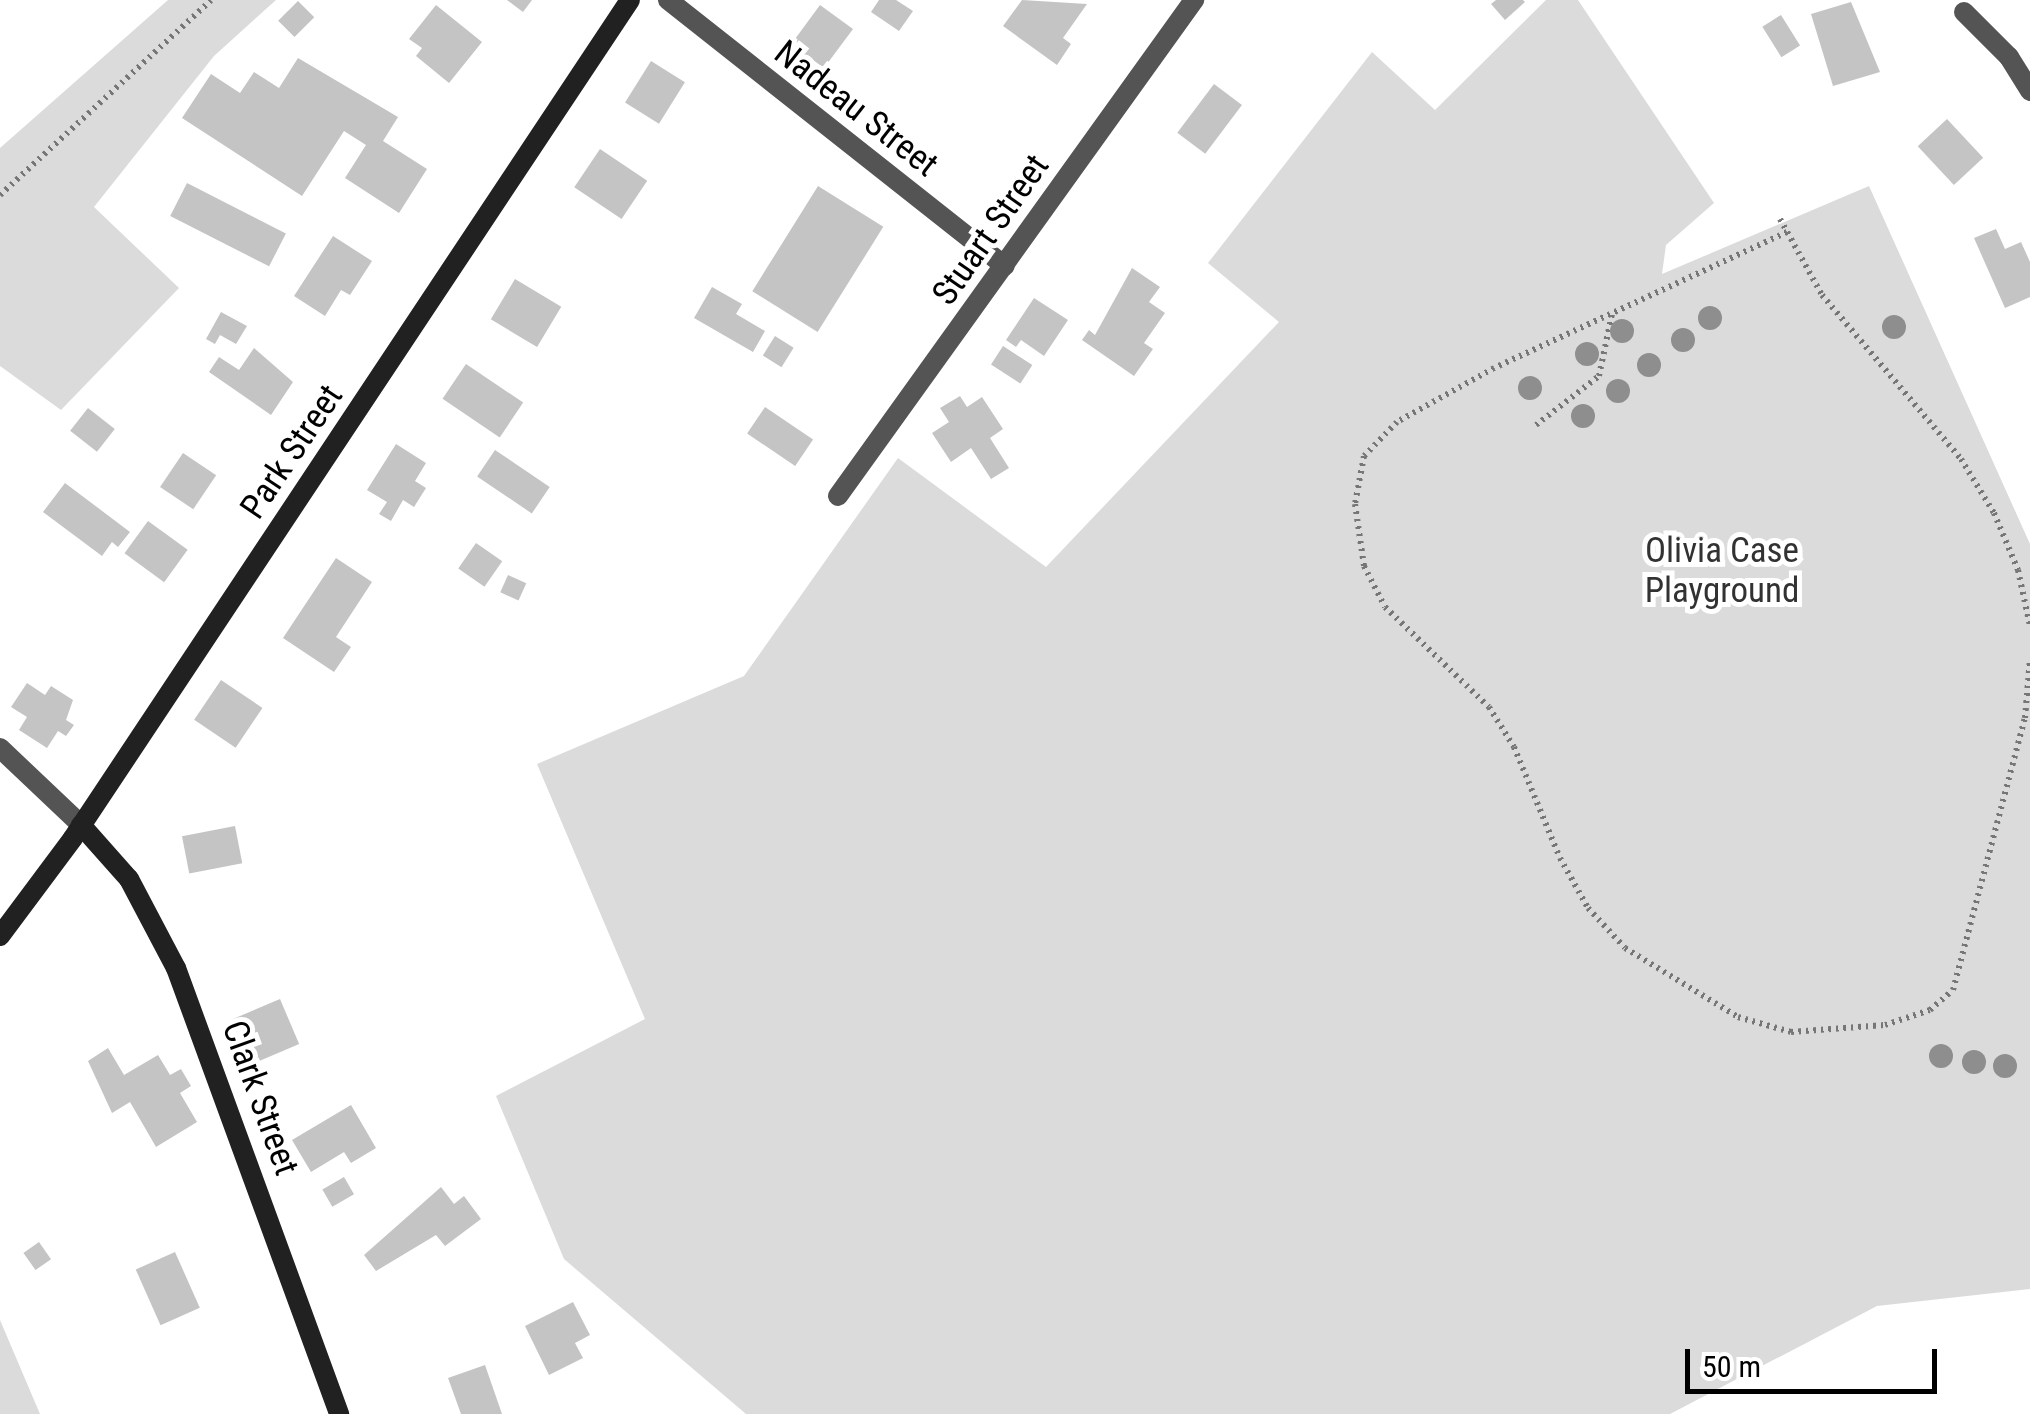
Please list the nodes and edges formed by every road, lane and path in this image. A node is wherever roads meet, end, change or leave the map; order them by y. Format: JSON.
{"nodes":[{"id":1,"x":211,"y":0,"type":"edge"},
{"id":2,"x":630,"y":0,"type":"edge"},
{"id":3,"x":668,"y":0,"type":"edge"},
{"id":4,"x":1194,"y":0,"type":"edge"},
{"id":5,"x":1964,"y":12,"type":"dead end"},
{"id":6,"x":2030,"y":91,"type":"edge"},
{"id":7,"x":0,"y":195,"type":"edge"},
{"id":8,"x":1780,"y":219,"type":"dead end"},
{"id":9,"x":1787,"y":232,"type":"junction"},
{"id":10,"x":1005,"y":266,"type":"junction"},
{"id":11,"x":1612,"y":313,"type":"junction"},
{"id":12,"x":1536,"y":424,"type":"dead end"},
{"id":13,"x":838,"y":496,"type":"dead end"},
{"id":14,"x":2030,"y":626,"type":"edge"},
{"id":15,"x":2030,"y":658,"type":"edge"},
{"id":16,"x":0,"y":748,"type":"edge"},
{"id":17,"x":82,"y":825,"type":"junction"},
{"id":18,"x":0,"y":936,"type":"edge"},
{"id":19,"x":340,"y":1414,"type":"edge"}],
"edges":[{"from":1,"to":7,"type":"path"},
{"from":2,"to":17,"type":"street","name":"Park Street"},
{"from":3,"to":10,"type":"street","name":"Nadeau Street"},
{"from":4,"to":10,"type":"street","name":"Stuart Street"},
{"from":5,"to":6,"type":"street"},
{"from":8,"to":9,"type":"path"},
{"from":9,"to":11,"type":"path"},
{"from":9,"to":14,"type":"path"},
{"from":10,"to":13,"type":"street","name":"Stuart Street"},
{"from":11,"to":12,"type":"path"},
{"from":11,"to":15,"type":"path"},
{"from":16,"to":17,"type":"street"},
{"from":17,"to":18,"type":"street","name":"Park Street"},
{"from":17,"to":19,"type":"street","name":"Clark Street"}]}
